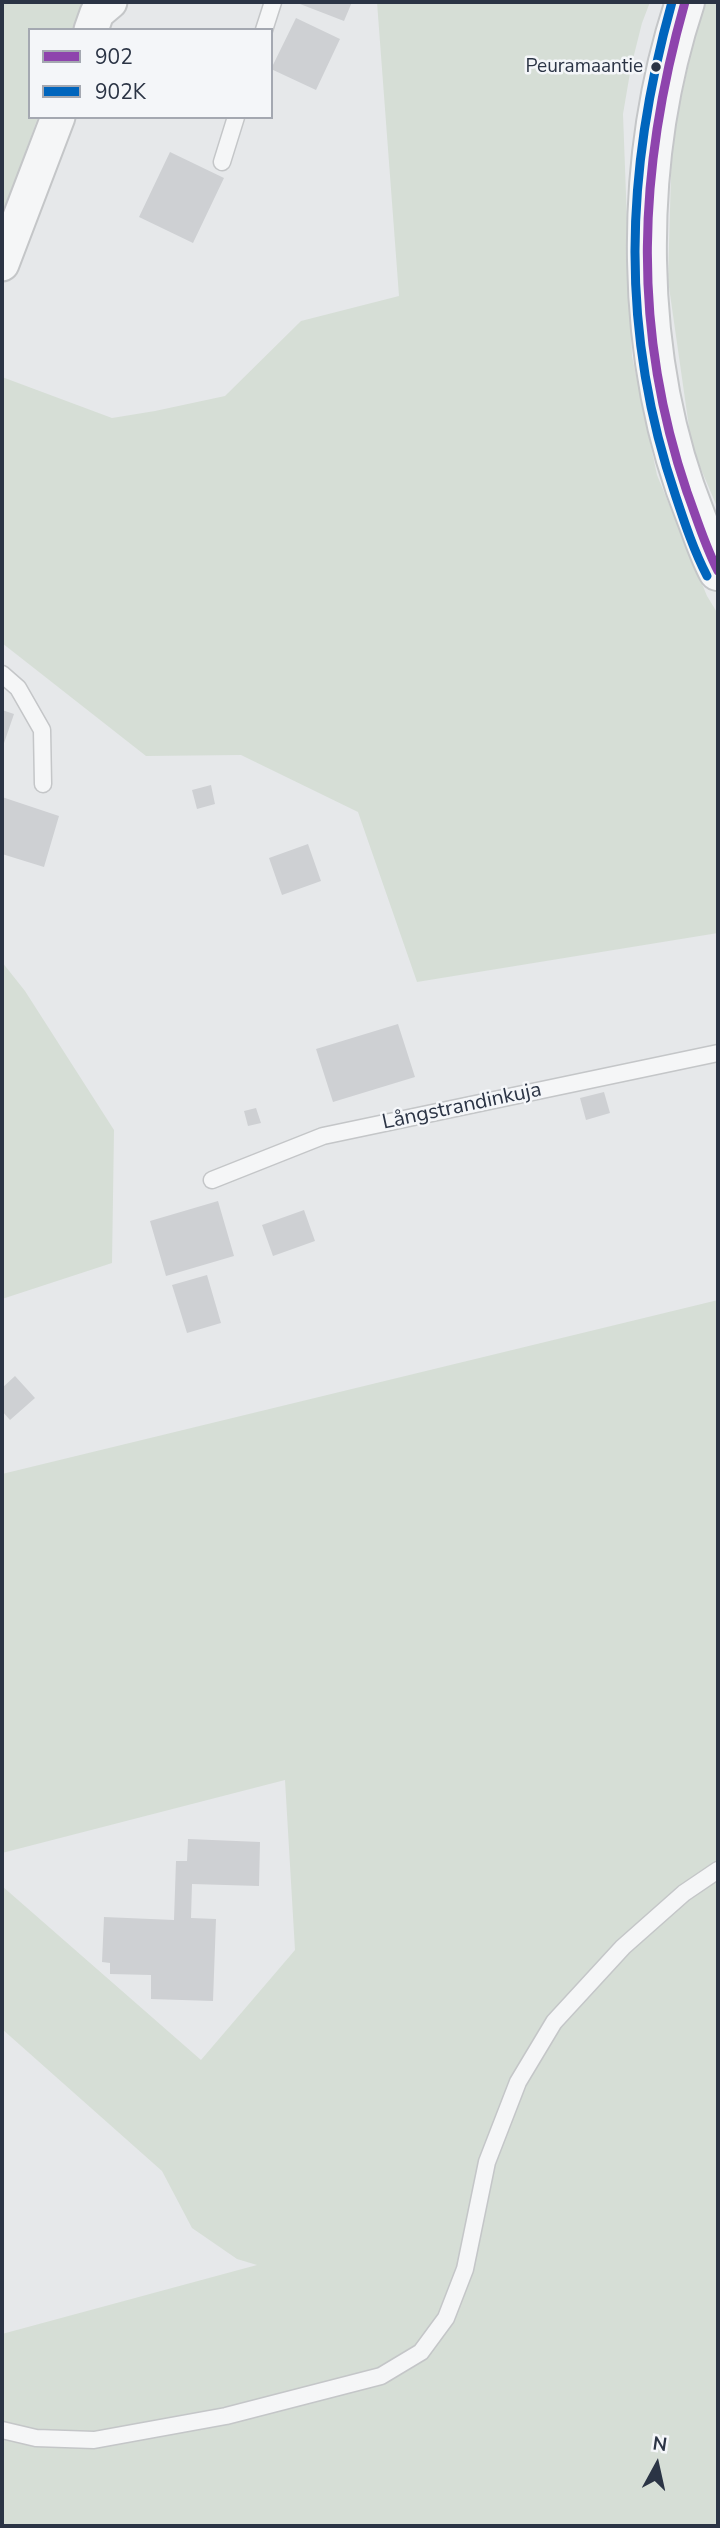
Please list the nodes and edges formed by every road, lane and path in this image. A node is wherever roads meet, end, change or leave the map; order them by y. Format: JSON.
{"nodes":[{"id":1,"x":110,"y":2,"type":"edge"},
{"id":2,"x":273,"y":2,"type":"edge"},
{"id":3,"x":685,"y":2,"type":"edge"},
{"id":4,"x":92,"y":28,"type":"edge"},
{"id":5,"x":265,"y":28,"type":"edge"},
{"id":6,"x":57,"y":119,"type":"edge"},
{"id":7,"x":235,"y":119,"type":"edge"},
{"id":8,"x":222,"y":162,"type":"dead end"},
{"id":9,"x":2,"y":264,"type":"edge"},
{"id":10,"x":718,"y":571,"type":"edge"},
{"id":11,"x":2,"y":674,"type":"edge"},
{"id":12,"x":43,"y":784,"type":"dead end"},
{"id":13,"x":718,"y":1053,"type":"edge"},
{"id":14,"x":212,"y":1180,"type":"dead end"},
{"id":15,"x":718,"y":1870,"type":"edge"},
{"id":16,"x":2,"y":2430,"type":"edge"}],
"edges":[{"from":1,"to":4,"type":"street"},
{"from":2,"to":5,"type":"lane"},
{"from":3,"to":10,"type":"street"},
{"from":6,"to":9,"type":"street"},
{"from":7,"to":8,"type":"lane"},
{"from":11,"to":12,"type":"lane"},
{"from":13,"to":14,"type":"lane","name":"Långstrandinkuja"},
{"from":15,"to":16,"type":"lane"}]}
